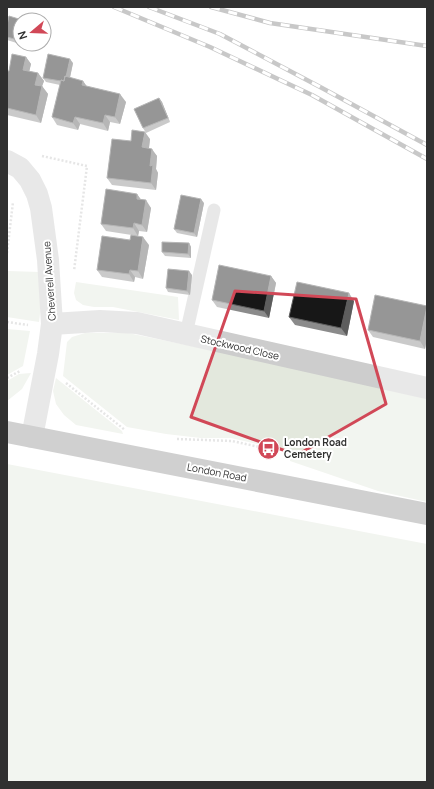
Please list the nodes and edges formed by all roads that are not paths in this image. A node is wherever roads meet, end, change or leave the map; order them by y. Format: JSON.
{"nodes":[{"id":1,"x":7,"y":161,"type":"edge"},
{"id":2,"x":214,"y":210,"type":"dead end"},
{"id":3,"x":52,"y":324,"type":"junction"},
{"id":4,"x":186,"y":334,"type":"junction"},
{"id":5,"x":427,"y":388,"type":"edge"},
{"id":6,"x":7,"y":432,"type":"edge"},
{"id":7,"x":32,"y":437,"type":"junction"},
{"id":8,"x":427,"y":514,"type":"edge"}],
"edges":[{"from":1,"to":3,"type":"street","name":"Cheverell Avenue"},
{"from":2,"to":4,"type":"lane"},
{"from":3,"to":4,"type":"street","name":"Stockwood Close"},
{"from":3,"to":7,"type":"street","name":"Cheverell Avenue"},
{"from":4,"to":5,"type":"street","name":"Stockwood Close"},
{"from":6,"to":7,"type":"highway","name":"London Road"},
{"from":7,"to":8,"type":"highway","name":"London Road"}]}
